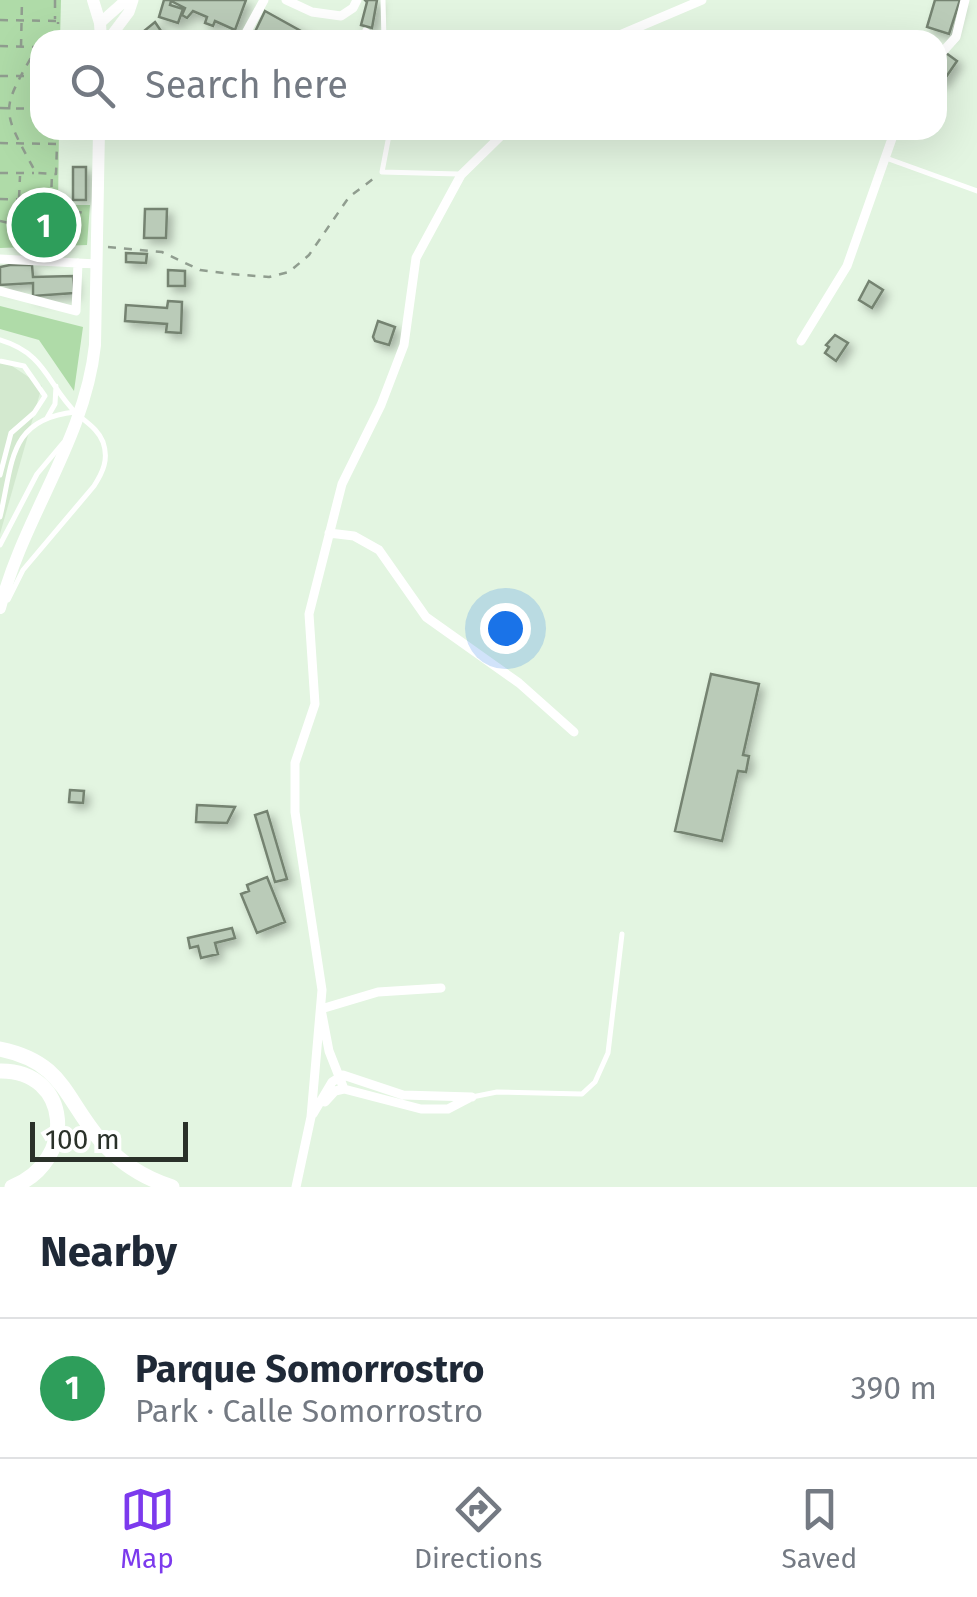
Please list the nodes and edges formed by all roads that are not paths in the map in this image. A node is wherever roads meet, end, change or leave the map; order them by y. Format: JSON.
{"nodes":[{"id":1,"x":93,"y":0,"type":"edge"},
{"id":2,"x":129,"y":0,"type":"edge"},
{"id":3,"x":264,"y":0,"type":"edge"},
{"id":4,"x":357,"y":0,"type":"edge"},
{"id":5,"x":383,"y":0,"type":"edge"},
{"id":6,"x":702,"y":0,"type":"edge"},
{"id":7,"x":965,"y":0,"type":"edge"},
{"id":8,"x":293,"y":2,"type":"edge"},
{"id":9,"x":100,"y":23,"type":"junction"},
{"id":10,"x":102,"y":30,"type":"edge"},
{"id":11,"x":113,"y":30,"type":"edge"},
{"id":12,"x":248,"y":30,"type":"edge"},
{"id":13,"x":384,"y":30,"type":"edge"},
{"id":14,"x":632,"y":30,"type":"edge"},
{"id":15,"x":947,"y":47,"type":"edge"},
{"id":16,"x":99,"y":140,"type":"edge"},
{"id":17,"x":388,"y":140,"type":"edge"},
{"id":18,"x":497,"y":140,"type":"edge"},
{"id":19,"x":891,"y":140,"type":"edge"},
{"id":20,"x":884,"y":157,"type":"junction"},
{"id":21,"x":462,"y":174,"type":"junction"},
{"id":22,"x":977,"y":190,"type":"edge"},
{"id":23,"x":0,"y":259,"type":"edge"},
{"id":24,"x":78,"y":263,"type":"junction"},
{"id":25,"x":97,"y":264,"type":"junction"},
{"id":26,"x":0,"y":291,"type":"edge"},
{"id":27,"x":0,"y":340,"type":"edge"},
{"id":28,"x":801,"y":341,"type":"dead end"},
{"id":29,"x":0,"y":361,"type":"edge"},
{"id":30,"x":56,"y":383,"type":"junction"},
{"id":31,"x":76,"y":412,"type":"junction"},
{"id":32,"x":46,"y":418,"type":"junction"},
{"id":33,"x":75,"y":429,"type":"junction"},
{"id":34,"x":0,"y":475,"type":"edge"},
{"id":35,"x":0,"y":517,"type":"edge"},
{"id":36,"x":330,"y":534,"type":"junction"},
{"id":37,"x":24,"y":538,"type":"junction"},
{"id":38,"x":46,"y":542,"type":"junction"},
{"id":39,"x":0,"y":545,"type":"edge"},
{"id":40,"x":0,"y":608,"type":"edge"},
{"id":41,"x":0,"y":616,"type":"edge"},
{"id":42,"x":574,"y":732,"type":"dead end"},
{"id":43,"x":622,"y":934,"type":"dead end"},
{"id":44,"x":441,"y":988,"type":"dead end"},
{"id":45,"x":321,"y":1009,"type":"junction"},
{"id":46,"x":0,"y":1049,"type":"edge"},
{"id":47,"x":0,"y":1071,"type":"edge"},
{"id":48,"x":338,"y":1077,"type":"junction"},
{"id":49,"x":344,"y":1089,"type":"junction"},
{"id":50,"x":472,"y":1097,"type":"junction"},
{"id":51,"x":312,"y":1117,"type":"junction"},
{"id":52,"x":296,"y":1183,"type":"edge"},
{"id":53,"x":12,"y":1187,"type":"edge"},
{"id":54,"x":172,"y":1187,"type":"edge"}],
"edges":[{"from":1,"to":9,"type":"main road"},
{"from":2,"to":9,"type":"street"},
{"from":2,"to":11,"type":"street"},
{"from":3,"to":12,"type":"street"},
{"from":4,"to":8,"type":"street"},
{"from":5,"to":13,"type":"lane"},
{"from":6,"to":14,"type":"street"},
{"from":7,"to":15,"type":"street"},
{"from":9,"to":10,"type":"main road"},
{"from":16,"to":25,"type":"main road"},
{"from":17,"to":21,"type":"lane"},
{"from":18,"to":21,"type":"street"},
{"from":19,"to":20,"type":"street"},
{"from":20,"to":22,"type":"lane"},
{"from":20,"to":28,"type":"street"},
{"from":21,"to":36,"type":"street"},
{"from":23,"to":24,"type":"street"},
{"from":24,"to":25,"type":"street"},
{"from":24,"to":26,"type":"street"},
{"from":25,"to":33,"type":"main road"},
{"from":27,"to":30,"type":"lane"},
{"from":29,"to":34,"type":"lane"},
{"from":30,"to":31,"type":"lane"},
{"from":30,"to":32,"type":"lane"},
{"from":31,"to":32,"type":"lane"},
{"from":31,"to":38,"type":"lane"},
{"from":32,"to":35,"type":"lane"},
{"from":33,"to":37,"type":"main road"},
{"from":33,"to":39,"type":"lane"},
{"from":36,"to":42,"type":"street"},
{"from":36,"to":45,"type":"street"},
{"from":37,"to":38,"type":"lane"},
{"from":37,"to":40,"type":"main road"},
{"from":38,"to":41,"type":"lane"},
{"from":43,"to":50,"type":"lane"},
{"from":44,"to":45,"type":"street"},
{"from":45,"to":48,"type":"street"},
{"from":45,"to":51,"type":"street"},
{"from":46,"to":54,"type":"highway"},
{"from":47,"to":53,"type":"highway"},
{"from":48,"to":49,"type":"street"},
{"from":48,"to":50,"type":"street"},
{"from":48,"to":51,"type":"street"},
{"from":49,"to":50,"type":"street"},
{"from":49,"to":51,"type":"street"},
{"from":51,"to":52,"type":"street"}]}
